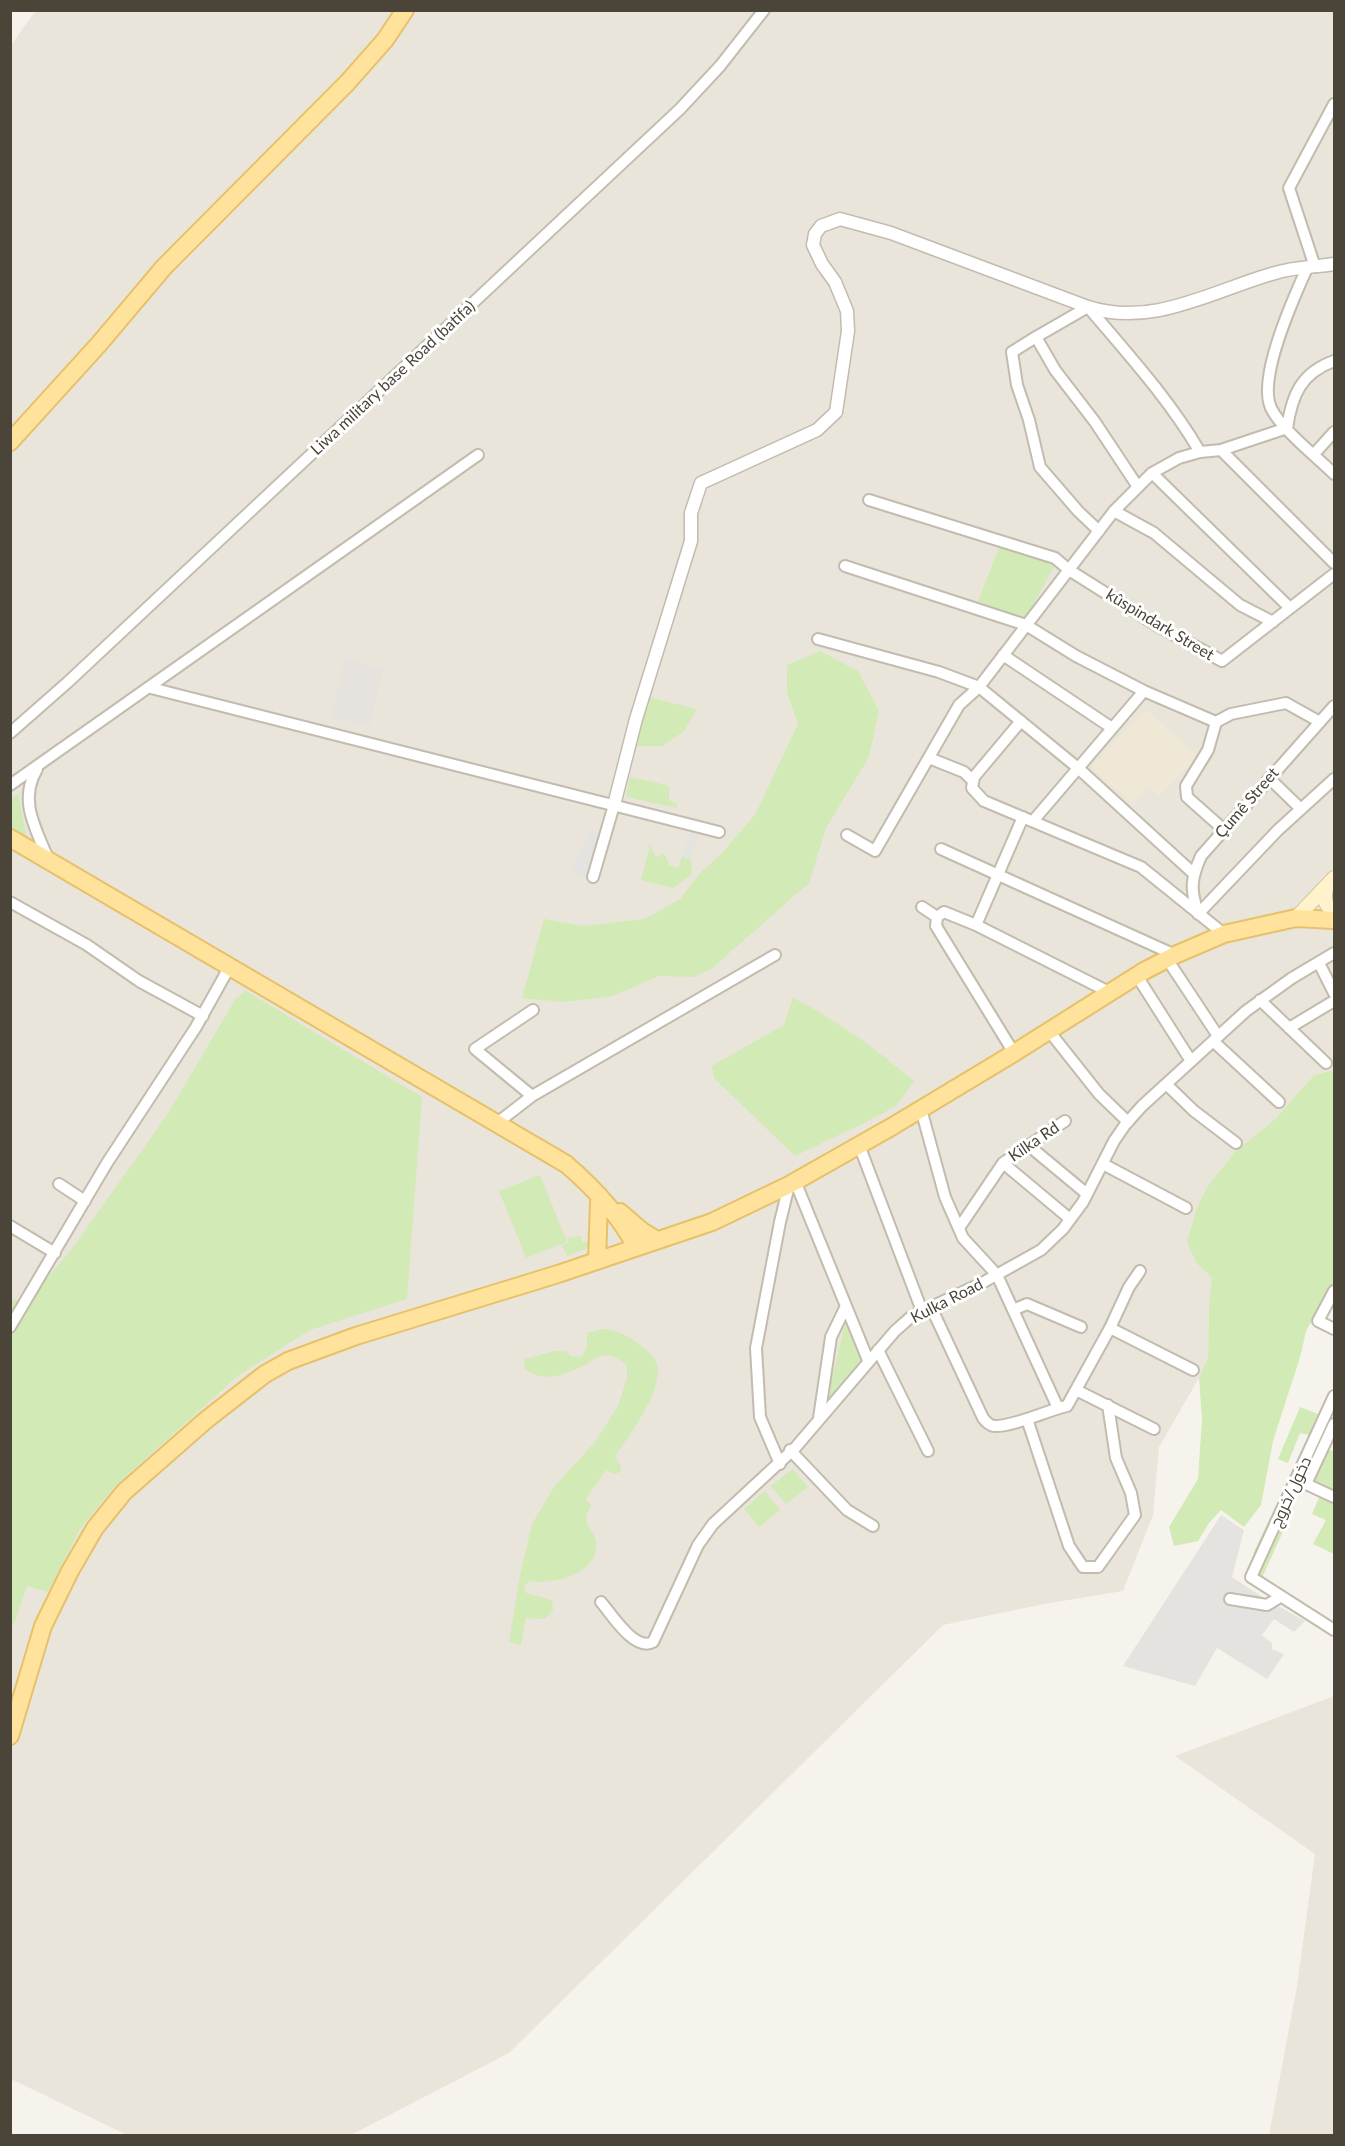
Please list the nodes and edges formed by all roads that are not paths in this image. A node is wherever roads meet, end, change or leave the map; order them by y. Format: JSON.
{"nodes":[{"id":1,"x":405,"y":10,"type":"edge"},
{"id":2,"x":764,"y":10,"type":"edge"},
{"id":3,"x":1335,"y":104,"type":"edge"},
{"id":4,"x":1335,"y":264,"type":"edge"},
{"id":5,"x":1311,"y":267,"type":"junction"},
{"id":6,"x":1088,"y":307,"type":"junction"},
{"id":7,"x":1036,"y":338,"type":"junction"},
{"id":8,"x":1335,"y":361,"type":"edge"},
{"id":9,"x":1287,"y":428,"type":"junction"},
{"id":10,"x":1335,"y":432,"type":"edge"},
{"id":11,"x":10,"y":442,"type":"edge"},
{"id":12,"x":1221,"y":450,"type":"junction"},
{"id":13,"x":1200,"y":452,"type":"junction"},
{"id":14,"x":1314,"y":454,"type":"junction"},
{"id":15,"x":478,"y":455,"type":"dead end"},
{"id":16,"x":1152,"y":473,"type":"junction"},
{"id":17,"x":1335,"y":474,"type":"edge"},
{"id":18,"x":1138,"y":487,"type":"junction"},
{"id":19,"x":869,"y":500,"type":"dead end"},
{"id":20,"x":1114,"y":511,"type":"junction"},
{"id":21,"x":1099,"y":531,"type":"junction"},
{"id":22,"x":1335,"y":563,"type":"edge"},
{"id":23,"x":845,"y":566,"type":"dead end"},
{"id":24,"x":1069,"y":570,"type":"junction"},
{"id":25,"x":1335,"y":574,"type":"edge"},
{"id":26,"x":1290,"y":608,"type":"junction"},
{"id":27,"x":1273,"y":622,"type":"junction"},
{"id":28,"x":1026,"y":625,"type":"junction"},
{"id":29,"x":818,"y":639,"type":"dead end"},
{"id":30,"x":1003,"y":655,"type":"junction"},
{"id":31,"x":980,"y":687,"type":"junction"},
{"id":32,"x":151,"y":688,"type":"junction"},
{"id":33,"x":1144,"y":691,"type":"junction"},
{"id":34,"x":1335,"y":706,"type":"edge"},
{"id":35,"x":1021,"y":721,"type":"junction"},
{"id":36,"x":1216,"y":722,"type":"junction"},
{"id":37,"x":1320,"y":722,"type":"junction"},
{"id":38,"x":1112,"y":728,"type":"junction"},
{"id":39,"x":10,"y":733,"type":"edge"},
{"id":40,"x":929,"y":758,"type":"junction"},
{"id":41,"x":38,"y":767,"type":"junction"},
{"id":42,"x":1078,"y":768,"type":"junction"},
{"id":43,"x":1269,"y":778,"type":"junction"},
{"id":44,"x":1335,"y":779,"type":"edge"},
{"id":45,"x":973,"y":781,"type":"junction"},
{"id":46,"x":10,"y":785,"type":"edge"},
{"id":47,"x":614,"y":805,"type":"junction"},
{"id":48,"x":1301,"y":809,"type":"junction"},
{"id":49,"x":1028,"y":819,"type":"junction"},
{"id":50,"x":1223,"y":829,"type":"junction"},
{"id":51,"x":719,"y":832,"type":"dead end"},
{"id":52,"x":847,"y":835,"type":"dead end"},
{"id":53,"x":10,"y":838,"type":"edge"},
{"id":54,"x":942,"y":849,"type":"dead end"},
{"id":55,"x":48,"y":859,"type":"junction"},
{"id":56,"x":1193,"y":873,"type":"junction"},
{"id":57,"x":999,"y":876,"type":"junction"},
{"id":58,"x":593,"y":877,"type":"dead end"},
{"id":59,"x":1331,"y":882,"type":"edge"},
{"id":60,"x":10,"y":902,"type":"edge"},
{"id":61,"x":922,"y":907,"type":"dead end"},
{"id":62,"x":1335,"y":912,"type":"edge"},
{"id":63,"x":1198,"y":914,"type":"junction"},
{"id":64,"x":937,"y":917,"type":"junction"},
{"id":65,"x":1296,"y":918,"type":"junction"},
{"id":66,"x":1335,"y":920,"type":"edge"},
{"id":67,"x":976,"y":925,"type":"junction"},
{"id":68,"x":1224,"y":934,"type":"junction"},
{"id":69,"x":1335,"y":953,"type":"edge"},
{"id":70,"x":775,"y":955,"type":"dead end"},
{"id":71,"x":1171,"y":957,"type":"junction"},
{"id":72,"x":1319,"y":963,"type":"junction"},
{"id":73,"x":230,"y":966,"type":"junction"},
{"id":74,"x":1137,"y":976,"type":"junction"},
{"id":75,"x":1111,"y":993,"type":"junction"},
{"id":76,"x":1335,"y":993,"type":"edge"},
{"id":77,"x":1260,"y":1000,"type":"junction"},
{"id":78,"x":1335,"y":1001,"type":"edge"},
{"id":79,"x":532,"y":1010,"type":"dead end"},
{"id":80,"x":202,"y":1016,"type":"junction"},
{"id":81,"x":1289,"y":1028,"type":"junction"},
{"id":82,"x":1049,"y":1031,"type":"junction"},
{"id":83,"x":1215,"y":1038,"type":"junction"},
{"id":84,"x":1014,"y":1053,"type":"junction"},
{"id":85,"x":1191,"y":1061,"type":"junction"},
{"id":86,"x":1326,"y":1063,"type":"dead end"},
{"id":87,"x":1166,"y":1084,"type":"junction"},
{"id":88,"x":532,"y":1096,"type":"junction"},
{"id":89,"x":1279,"y":1102,"type":"dead end"},
{"id":90,"x":921,"y":1109,"type":"junction"},
{"id":91,"x":1065,"y":1121,"type":"dead end"},
{"id":92,"x":1128,"y":1122,"type":"junction"},
{"id":93,"x":497,"y":1123,"type":"junction"},
{"id":94,"x":1236,"y":1143,"type":"dead end"},
{"id":95,"x":859,"y":1145,"type":"junction"},
{"id":96,"x":1028,"y":1145,"type":"junction"},
{"id":97,"x":1003,"y":1163,"type":"junction"},
{"id":98,"x":1103,"y":1164,"type":"junction"},
{"id":99,"x":792,"y":1183,"type":"junction"},
{"id":100,"x":59,"y":1184,"type":"dead end"},
{"id":101,"x":1087,"y":1194,"type":"junction"},
{"id":102,"x":599,"y":1200,"type":"junction"},
{"id":103,"x":85,"y":1201,"type":"junction"},
{"id":104,"x":1186,"y":1208,"type":"dead end"},
{"id":105,"x":1070,"y":1219,"type":"junction"},
{"id":106,"x":10,"y":1226,"type":"edge"},
{"id":107,"x":959,"y":1228,"type":"junction"},
{"id":108,"x":657,"y":1240,"type":"junction"},
{"id":109,"x":631,"y":1249,"type":"junction"},
{"id":110,"x":55,"y":1253,"type":"junction"},
{"id":111,"x":597,"y":1261,"type":"junction"},
{"id":112,"x":1140,"y":1271,"type":"dead end"},
{"id":113,"x":997,"y":1275,"type":"junction"},
{"id":114,"x":1335,"y":1291,"type":"edge"},
{"id":115,"x":846,"y":1306,"type":"junction"},
{"id":116,"x":927,"y":1309,"type":"junction"},
{"id":117,"x":1013,"y":1310,"type":"junction"},
{"id":118,"x":10,"y":1327,"type":"edge"},
{"id":119,"x":1081,"y":1327,"type":"dead end"},
{"id":120,"x":1110,"y":1328,"type":"junction"},
{"id":121,"x":1335,"y":1329,"type":"edge"},
{"id":122,"x":878,"y":1350,"type":"junction"},
{"id":123,"x":868,"y":1360,"type":"junction"},
{"id":124,"x":1193,"y":1370,"type":"dead end"},
{"id":125,"x":1076,"y":1390,"type":"junction"},
{"id":126,"x":1335,"y":1396,"type":"edge"},
{"id":127,"x":1108,"y":1406,"type":"junction"},
{"id":128,"x":1058,"y":1408,"type":"junction"},
{"id":129,"x":1027,"y":1419,"type":"junction"},
{"id":130,"x":818,"y":1421,"type":"junction"},
{"id":131,"x":1335,"y":1424,"type":"edge"},
{"id":132,"x":1154,"y":1429,"type":"dead end"},
{"id":133,"x":1330,"y":1446,"type":"edge"},
{"id":134,"x":791,"y":1451,"type":"junction"},
{"id":135,"x":928,"y":1451,"type":"dead end"},
{"id":136,"x":780,"y":1464,"type":"junction"},
{"id":137,"x":1335,"y":1497,"type":"edge"},
{"id":138,"x":873,"y":1526,"type":"dead end"},
{"id":139,"x":1280,"y":1597,"type":"junction"},
{"id":140,"x":1230,"y":1599,"type":"dead end"},
{"id":141,"x":601,"y":1602,"type":"dead end"},
{"id":142,"x":1335,"y":1630,"type":"edge"},
{"id":143,"x":10,"y":1736,"type":"edge"}],
"edges":[{"from":1,"to":11,"type":"main road"},
{"from":2,"to":39,"type":"street","name":"Liwa military base Road (batifa)"},
{"from":3,"to":5,"type":"street"},
{"from":4,"to":5,"type":"street"},
{"from":5,"to":6,"type":"street"},
{"from":5,"to":9,"type":"street"},
{"from":6,"to":7,"type":"street"},
{"from":6,"to":13,"type":"street"},
{"from":6,"to":47,"type":"street"},
{"from":7,"to":18,"type":"street"},
{"from":7,"to":21,"type":"street"},
{"from":8,"to":9,"type":"street"},
{"from":9,"to":12,"type":"street"},
{"from":9,"to":14,"type":"street"},
{"from":10,"to":14,"type":"street"},
{"from":12,"to":13,"type":"street"},
{"from":12,"to":22,"type":"street"},
{"from":13,"to":16,"type":"street"},
{"from":14,"to":17,"type":"street"},
{"from":15,"to":32,"type":"street"},
{"from":16,"to":18,"type":"street"},
{"from":16,"to":26,"type":"street"},
{"from":18,"to":20,"type":"street"},
{"from":19,"to":24,"type":"street"},
{"from":20,"to":21,"type":"street"},
{"from":20,"to":27,"type":"street"},
{"from":21,"to":24,"type":"street"},
{"from":23,"to":28,"type":"street"},
{"from":24,"to":27,"type":"street","name":"kûspindark Street"},
{"from":24,"to":28,"type":"street"},
{"from":25,"to":26,"type":"street","name":"kûspindark Street"},
{"from":26,"to":27,"type":"street","name":"kûspindark Street"},
{"from":28,"to":30,"type":"street"},
{"from":28,"to":33,"type":"street"},
{"from":29,"to":31,"type":"street"},
{"from":30,"to":31,"type":"street"},
{"from":30,"to":38,"type":"street"},
{"from":31,"to":35,"type":"street"},
{"from":31,"to":40,"type":"street"},
{"from":32,"to":41,"type":"street"},
{"from":32,"to":47,"type":"street"},
{"from":33,"to":36,"type":"street"},
{"from":33,"to":38,"type":"street"},
{"from":34,"to":37,"type":"street","name":"Çumê Street"},
{"from":35,"to":42,"type":"street"},
{"from":35,"to":45,"type":"street"},
{"from":36,"to":37,"type":"street"},
{"from":36,"to":50,"type":"street"},
{"from":37,"to":43,"type":"street","name":"Çumê Street"},
{"from":38,"to":42,"type":"street"},
{"from":40,"to":45,"type":"street"},
{"from":40,"to":52,"type":"street"},
{"from":41,"to":46,"type":"street"},
{"from":41,"to":55,"type":"street"},
{"from":42,"to":49,"type":"street"},
{"from":42,"to":56,"type":"street"},
{"from":43,"to":48,"type":"street"},
{"from":43,"to":50,"type":"street","name":"Çumê Street"},
{"from":44,"to":48,"type":"street"},
{"from":45,"to":49,"type":"street"},
{"from":47,"to":51,"type":"street"},
{"from":47,"to":58,"type":"street"},
{"from":48,"to":63,"type":"street"},
{"from":49,"to":57,"type":"street"},
{"from":49,"to":63,"type":"street"},
{"from":50,"to":56,"type":"street","name":"Çumê Street"},
{"from":53,"to":55,"type":"main road"},
{"from":54,"to":57,"type":"street"},
{"from":55,"to":73,"type":"main road"},
{"from":56,"to":63,"type":"street"},
{"from":57,"to":67,"type":"street"},
{"from":57,"to":71,"type":"street"},
{"from":59,"to":62,"type":"main road"},
{"from":59,"to":65,"type":"main road"},
{"from":60,"to":80,"type":"street"},
{"from":61,"to":64,"type":"street"},
{"from":63,"to":68,"type":"street"},
{"from":64,"to":67,"type":"street"},
{"from":64,"to":84,"type":"street"},
{"from":65,"to":66,"type":"main road"},
{"from":65,"to":68,"type":"main road"},
{"from":67,"to":75,"type":"street"},
{"from":68,"to":71,"type":"main road"},
{"from":69,"to":72,"type":"street","name":"Kulka Road"},
{"from":70,"to":88,"type":"street"},
{"from":71,"to":74,"type":"main road"},
{"from":71,"to":83,"type":"street"},
{"from":72,"to":76,"type":"street"},
{"from":72,"to":77,"type":"street","name":"Kulka Road"},
{"from":73,"to":80,"type":"street"},
{"from":73,"to":93,"type":"main road"},
{"from":74,"to":75,"type":"main road"},
{"from":74,"to":85,"type":"street"},
{"from":75,"to":82,"type":"main road"},
{"from":77,"to":81,"type":"street"},
{"from":77,"to":83,"type":"street","name":"Kulka Road"},
{"from":78,"to":81,"type":"street"},
{"from":79,"to":88,"type":"street"},
{"from":80,"to":103,"type":"street"},
{"from":81,"to":86,"type":"street"},
{"from":82,"to":84,"type":"main road"},
{"from":82,"to":92,"type":"street"},
{"from":83,"to":85,"type":"street","name":"Kulka Road"},
{"from":83,"to":89,"type":"street"},
{"from":84,"to":90,"type":"main road"},
{"from":85,"to":87,"type":"street","name":"Kulka Road"},
{"from":87,"to":92,"type":"street","name":"Kulka Road"},
{"from":87,"to":94,"type":"street"},
{"from":88,"to":93,"type":"street"},
{"from":90,"to":95,"type":"main road"},
{"from":90,"to":107,"type":"street"},
{"from":91,"to":96,"type":"street","name":"Kilka Rd"},
{"from":92,"to":98,"type":"street","name":"Kulka Road"},
{"from":93,"to":102,"type":"main road"},
{"from":95,"to":99,"type":"main road"},
{"from":95,"to":116,"type":"street"},
{"from":96,"to":97,"type":"street","name":"Kilka Rd"},
{"from":96,"to":101,"type":"street"},
{"from":97,"to":105,"type":"street"},
{"from":97,"to":107,"type":"street"},
{"from":98,"to":101,"type":"street","name":"Kulka Road"},
{"from":98,"to":104,"type":"street"},
{"from":99,"to":108,"type":"main road"},
{"from":99,"to":115,"type":"street"},
{"from":99,"to":136,"type":"street"},
{"from":100,"to":103,"type":"street"},
{"from":101,"to":105,"type":"street","name":"Kulka Road"},
{"from":102,"to":108,"type":"main road"},
{"from":102,"to":109,"type":"main road"},
{"from":102,"to":111,"type":"main road"},
{"from":103,"to":110,"type":"street"},
{"from":105,"to":113,"type":"street","name":"Kulka Road"},
{"from":106,"to":110,"type":"street"},
{"from":107,"to":113,"type":"street"},
{"from":108,"to":109,"type":"main road"},
{"from":109,"to":111,"type":"main road"},
{"from":110,"to":118,"type":"street"},
{"from":111,"to":143,"type":"main road"},
{"from":112,"to":120,"type":"street"},
{"from":113,"to":116,"type":"street","name":"Kulka Road"},
{"from":113,"to":117,"type":"street"},
{"from":114,"to":121,"type":"street"},
{"from":115,"to":123,"type":"street"},
{"from":115,"to":130,"type":"street"},
{"from":116,"to":122,"type":"street","name":"Kulka Road"},
{"from":116,"to":129,"type":"street"},
{"from":117,"to":119,"type":"street"},
{"from":117,"to":128,"type":"street"},
{"from":120,"to":124,"type":"street"},
{"from":120,"to":125,"type":"street"},
{"from":122,"to":123,"type":"street","name":"Kulka Road"},
{"from":122,"to":135,"type":"street"},
{"from":123,"to":130,"type":"street","name":"Kulka Road"},
{"from":125,"to":127,"type":"street"},
{"from":125,"to":128,"type":"street"},
{"from":126,"to":139,"type":"street","name":"دخول/خروج"},
{"from":127,"to":129,"type":"street"},
{"from":127,"to":132,"type":"street"},
{"from":128,"to":129,"type":"street"},
{"from":130,"to":134,"type":"street","name":"Kulka Road"},
{"from":131,"to":133,"type":"street"},
{"from":133,"to":137,"type":"street"},
{"from":134,"to":136,"type":"street","name":"Kulka Road"},
{"from":134,"to":138,"type":"street"},
{"from":136,"to":141,"type":"street","name":"Kulka Road"},
{"from":139,"to":140,"type":"street"},
{"from":139,"to":142,"type":"street"}]}
